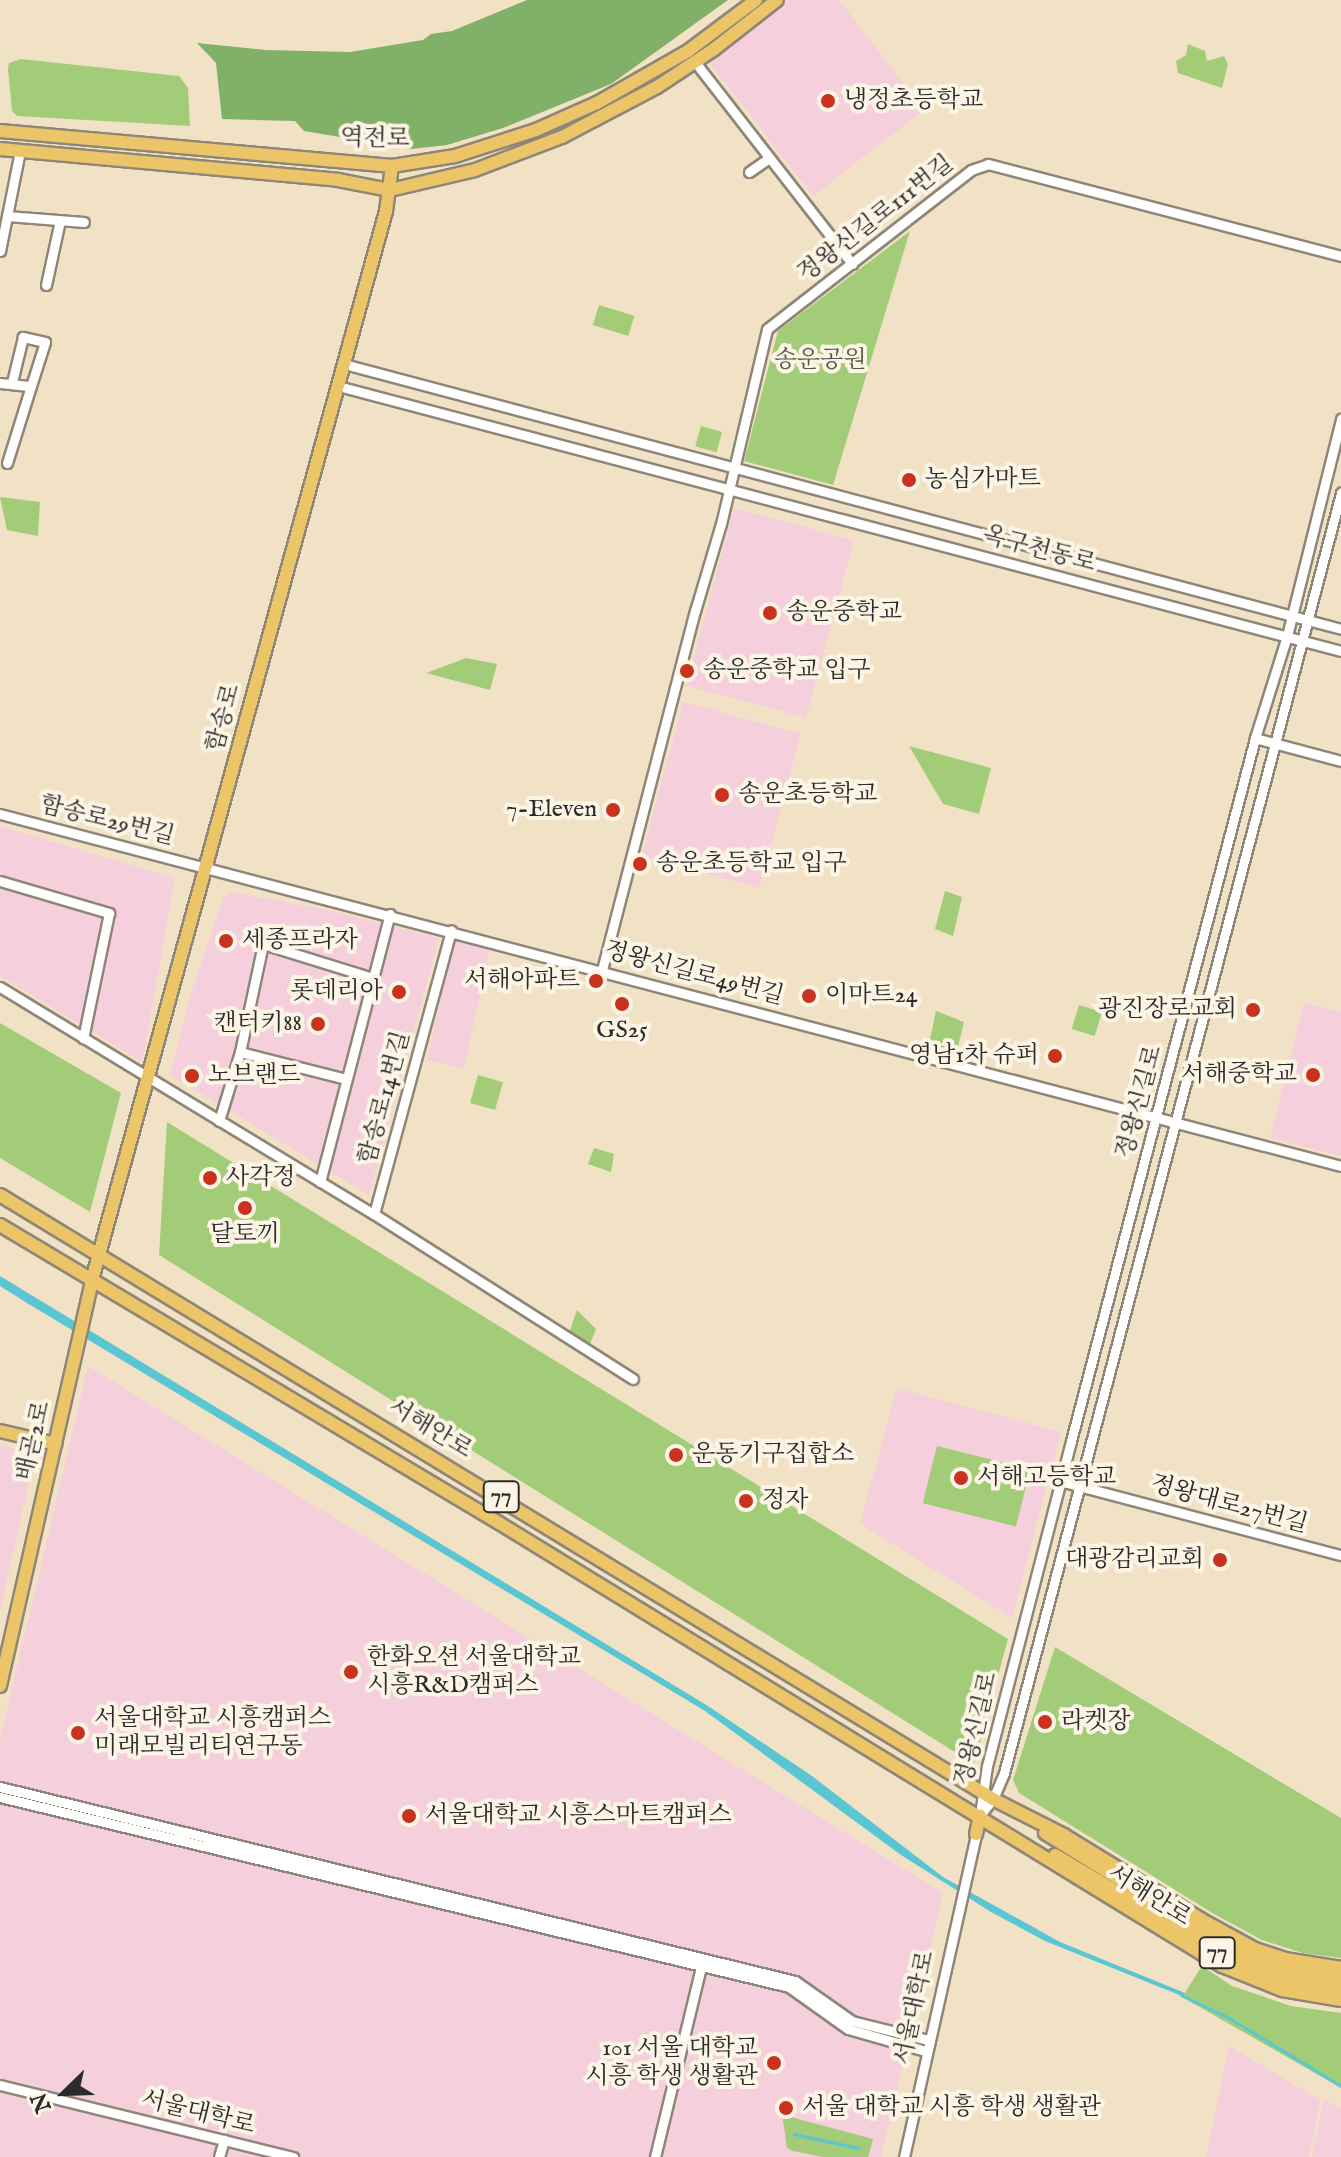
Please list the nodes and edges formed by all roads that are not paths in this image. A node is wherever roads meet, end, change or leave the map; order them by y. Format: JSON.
{"nodes":[{"id":1,"x":756,"y":0,"type":"edge"},
{"id":2,"x":777,"y":0,"type":"edge"},
{"id":3,"x":695,"y":62,"type":"junction"},
{"id":4,"x":0,"y":131,"type":"edge"},
{"id":5,"x":0,"y":149,"type":"edge"},
{"id":6,"x":20,"y":151,"type":"junction"},
{"id":7,"x":769,"y":158,"type":"junction"},
{"id":8,"x":392,"y":166,"type":"junction"},
{"id":9,"x":749,"y":172,"type":"dead end"},
{"id":10,"x":390,"y":190,"type":"junction"},
{"id":11,"x":7,"y":216,"type":"junction"},
{"id":12,"x":60,"y":220,"type":"junction"},
{"id":13,"x":84,"y":222,"type":"dead end"},
{"id":14,"x":0,"y":251,"type":"edge"},
{"id":15,"x":1341,"y":256,"type":"edge"},
{"id":16,"x":852,"y":264,"type":"junction"},
{"id":17,"x":46,"y":285,"type":"dead end"},
{"id":18,"x":344,"y":364,"type":"junction"},
{"id":19,"x":12,"y":382,"type":"junction"},
{"id":20,"x":0,"y":383,"type":"edge"},
{"id":21,"x":31,"y":386,"type":"junction"},
{"id":22,"x":338,"y":386,"type":"junction"},
{"id":23,"x":1341,"y":419,"type":"edge"},
{"id":24,"x":7,"y":463,"type":"dead end"},
{"id":25,"x":732,"y":468,"type":"junction"},
{"id":26,"x":727,"y":489,"type":"junction"},
{"id":27,"x":1341,"y":493,"type":"edge"},
{"id":28,"x":1291,"y":616,"type":"junction"},
{"id":29,"x":1308,"y":621,"type":"junction"},
{"id":30,"x":1341,"y":629,"type":"edge"},
{"id":31,"x":1287,"y":636,"type":"junction"},
{"id":32,"x":1302,"y":640,"type":"junction"},
{"id":33,"x":1341,"y":651,"type":"edge"},
{"id":34,"x":1255,"y":738,"type":"junction"},
{"id":35,"x":1275,"y":742,"type":"junction"},
{"id":36,"x":1341,"y":761,"type":"edge"},
{"id":37,"x":0,"y":814,"type":"edge"},
{"id":38,"x":204,"y":865,"type":"junction"},
{"id":39,"x":0,"y":881,"type":"edge"},
{"id":40,"x":390,"y":914,"type":"junction"},
{"id":41,"x":451,"y":930,"type":"junction"},
{"id":42,"x":602,"y":970,"type":"junction"},
{"id":43,"x":373,"y":978,"type":"junction"},
{"id":44,"x":0,"y":987,"type":"edge"},
{"id":45,"x":83,"y":1038,"type":"junction"},
{"id":46,"x":240,"y":1052,"type":"junction"},
{"id":47,"x":149,"y":1078,"type":"junction"},
{"id":48,"x":346,"y":1079,"type":"junction"},
{"id":49,"x":1156,"y":1117,"type":"junction"},
{"id":50,"x":219,"y":1121,"type":"junction"},
{"id":51,"x":1173,"y":1124,"type":"junction"},
{"id":52,"x":1341,"y":1166,"type":"edge"},
{"id":53,"x":320,"y":1182,"type":"junction"},
{"id":54,"x":0,"y":1195,"type":"edge"},
{"id":55,"x":374,"y":1214,"type":"junction"},
{"id":56,"x":0,"y":1225,"type":"edge"},
{"id":57,"x":99,"y":1254,"type":"junction"},
{"id":58,"x":92,"y":1280,"type":"junction"},
{"id":59,"x":633,"y":1379,"type":"dead end"},
{"id":60,"x":0,"y":1431,"type":"edge"},
{"id":61,"x":56,"y":1444,"type":"junction"},
{"id":62,"x":1060,"y":1481,"type":"junction"},
{"id":63,"x":1078,"y":1486,"type":"junction"},
{"id":64,"x":1341,"y":1555,"type":"edge"},
{"id":65,"x":0,"y":1686,"type":"edge"},
{"id":66,"x":0,"y":1787,"type":"edge"},
{"id":67,"x":981,"y":1789,"type":"junction"},
{"id":68,"x":0,"y":1797,"type":"edge"},
{"id":69,"x":997,"y":1800,"type":"junction"},
{"id":70,"x":984,"y":1818,"type":"junction"},
{"id":71,"x":976,"y":1834,"type":"joint"},
{"id":72,"x":1110,"y":1880,"type":"junction"},
{"id":73,"x":702,"y":1962,"type":"junction"},
{"id":74,"x":1341,"y":1968,"type":"edge"},
{"id":75,"x":1341,"y":1978,"type":"edge"},
{"id":76,"x":1341,"y":1989,"type":"edge"},
{"id":77,"x":1341,"y":2000,"type":"edge"},
{"id":78,"x":927,"y":2046,"type":"junction"},
{"id":79,"x":0,"y":2085,"type":"edge"},
{"id":80,"x":224,"y":2140,"type":"junction"},
{"id":81,"x":219,"y":2157,"type":"edge"},
{"id":82,"x":293,"y":2157,"type":"edge"},
{"id":83,"x":655,"y":2157,"type":"edge"},
{"id":84,"x":904,"y":2157,"type":"edge"}],
"edges":[{"from":1,"to":8,"type":"main road","name":"역전로"},
{"from":2,"to":3,"type":"main road","name":"역전로"},
{"from":3,"to":7,"type":"street"},
{"from":3,"to":10,"type":"main road","name":"역전로"},
{"from":4,"to":8,"type":"main road","name":"역전로"},
{"from":5,"to":6,"type":"main road","name":"역전로"},
{"from":6,"to":10,"type":"main road","name":"역전로"},
{"from":6,"to":11,"type":"street"},
{"from":7,"to":9,"type":"street"},
{"from":7,"to":16,"type":"street"},
{"from":8,"to":10,"type":"main road","name":"함송로"},
{"from":10,"to":18,"type":"main road","name":"함송로"},
{"from":11,"to":12,"type":"street"},
{"from":11,"to":14,"type":"street"},
{"from":12,"to":13,"type":"street"},
{"from":12,"to":17,"type":"street"},
{"from":15,"to":16,"type":"street","name":"정왕신길로111번길"},
{"from":16,"to":25,"type":"street","name":"정왕신길로111번길"},
{"from":18,"to":22,"type":"main road","name":"함송로"},
{"from":18,"to":25,"type":"street","name":"옥구천동로"},
{"from":19,"to":20,"type":"street"},
{"from":19,"to":21,"type":"street"},
{"from":19,"to":21,"type":"street"},
{"from":21,"to":24,"type":"street"},
{"from":22,"to":26,"type":"street","name":"옥구천동로"},
{"from":22,"to":38,"type":"main road","name":"함송로"},
{"from":23,"to":28,"type":"street","name":"정왕신길로"},
{"from":25,"to":26,"type":"street"},
{"from":25,"to":28,"type":"street","name":"옥구천동로"},
{"from":26,"to":31,"type":"street","name":"옥구천동로"},
{"from":26,"to":42,"type":"street"},
{"from":27,"to":29,"type":"street","name":"정왕신길로"},
{"from":28,"to":29,"type":"street","name":"옥구천동로"},
{"from":28,"to":31,"type":"street","name":"정왕신길로"},
{"from":29,"to":30,"type":"street","name":"옥구천동로"},
{"from":29,"to":32,"type":"street","name":"정왕신길로"},
{"from":31,"to":32,"type":"street","name":"옥구천동로"},
{"from":31,"to":34,"type":"street","name":"정왕신길로"},
{"from":32,"to":33,"type":"street","name":"옥구천동로"},
{"from":32,"to":35,"type":"street","name":"정왕신길로"},
{"from":34,"to":35,"type":"street"},
{"from":34,"to":49,"type":"street","name":"정왕신길로"},
{"from":35,"to":36,"type":"street"},
{"from":35,"to":51,"type":"street","name":"정왕신길로"},
{"from":37,"to":38,"type":"street","name":"함송로29번길"},
{"from":38,"to":40,"type":"street","name":"정왕신길로49번길"},
{"from":38,"to":47,"type":"main road","name":"함송로"},
{"from":39,"to":45,"type":"street"},
{"from":40,"to":41,"type":"street","name":"정왕신길로49번길"},
{"from":40,"to":43,"type":"street","name":"함송로14번길"},
{"from":41,"to":42,"type":"street","name":"정왕신길로49번길"},
{"from":41,"to":55,"type":"street","name":"함송로14번길"},
{"from":42,"to":49,"type":"street","name":"정왕신길로49번길"},
{"from":43,"to":46,"type":"street"},
{"from":43,"to":48,"type":"street","name":"함송로14번길"},
{"from":44,"to":45,"type":"street","name":"함송로14번길"},
{"from":45,"to":47,"type":"street","name":"함송로14번길"},
{"from":46,"to":48,"type":"street"},
{"from":46,"to":50,"type":"street"},
{"from":47,"to":50,"type":"street","name":"함송로14번길"},
{"from":47,"to":57,"type":"main road","name":"함송로"},
{"from":48,"to":53,"type":"street","name":"함송로14번길"},
{"from":49,"to":51,"type":"street","name":"정왕신길로49번길"},
{"from":49,"to":62,"type":"street","name":"정왕신길로"},
{"from":50,"to":53,"type":"street","name":"함송로14번길"},
{"from":51,"to":52,"type":"street","name":"정왕신길로49번길"},
{"from":51,"to":63,"type":"street","name":"정왕신길로"},
{"from":53,"to":55,"type":"street","name":"함송로14번길"},
{"from":54,"to":57,"type":"main road","name":"서해안로","number":"77"},
{"from":55,"to":59,"type":"street"},
{"from":56,"to":58,"type":"main road","name":"서해안로","number":"77"},
{"from":57,"to":58,"type":"main road","name":"함송로"},
{"from":57,"to":67,"type":"main road","name":"서해안로","number":"77"},
{"from":58,"to":61,"type":"main road","name":"배곧2로"},
{"from":58,"to":70,"type":"main road","name":"서해안로","number":"77"},
{"from":60,"to":61,"type":"main road"},
{"from":61,"to":65,"type":"main road","name":"배곧2로"},
{"from":62,"to":63,"type":"street","name":"정왕대로27번길"},
{"from":62,"to":67,"type":"street","name":"정왕신길로"},
{"from":63,"to":64,"type":"street","name":"정왕대로27번길"},
{"from":63,"to":69,"type":"street","name":"정왕신길로"},
{"from":66,"to":73,"type":"street"},
{"from":67,"to":69,"type":"main road","name":"서해안로","number":"77"},
{"from":67,"to":70,"type":"street","name":"정왕신길로"},
{"from":68,"to":73,"type":"street"},
{"from":69,"to":70,"type":"street","name":"정왕신길로"},
{"from":69,"to":72,"type":"main road","name":"서해안로","number":"77"},
{"from":69,"to":74,"type":"main road","name":"서해안로"},
{"from":70,"to":71,"type":"main road"},
{"from":70,"to":72,"type":"main road","name":"서해안로","number":"77"},
{"from":70,"to":77,"type":"main road","name":"서해안로"},
{"from":71,"to":78,"type":"street","name":"서울대학로"},
{"from":72,"to":75,"type":"main road","number":"77"},
{"from":72,"to":76,"type":"main road","number":"77"},
{"from":73,"to":78,"type":"street"},
{"from":73,"to":83,"type":"street"},
{"from":78,"to":84,"type":"street","name":"서울대학로"},
{"from":79,"to":80,"type":"street","name":"서울대학로"},
{"from":80,"to":81,"type":"street"},
{"from":80,"to":82,"type":"street","name":"서울대학로"}]}
